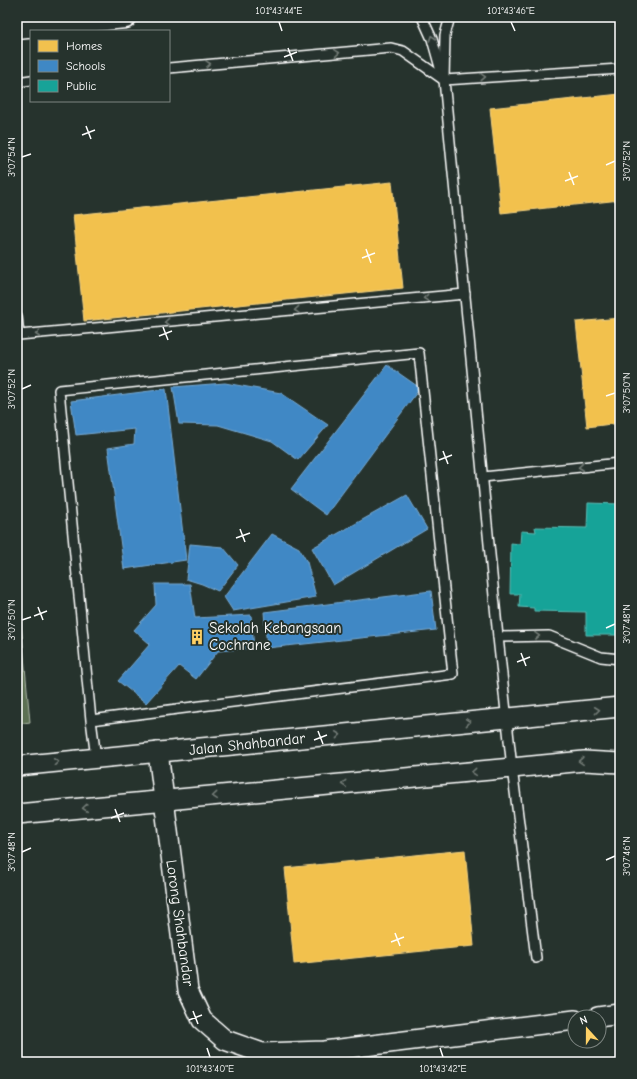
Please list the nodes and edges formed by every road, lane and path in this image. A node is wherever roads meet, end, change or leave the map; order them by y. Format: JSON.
{"nodes":[{"id":1,"x":125,"y":17,"type":"edge"},
{"id":2,"x":422,"y":17,"type":"edge"},
{"id":3,"x":450,"y":17,"type":"edge"},
{"id":4,"x":17,"y":28,"type":"edge"},
{"id":5,"x":170,"y":68,"type":"edge"},
{"id":6,"x":620,"y":69,"type":"edge"},
{"id":7,"x":30,"y":80,"type":"edge"},
{"id":8,"x":444,"y":80,"type":"junction"},
{"id":9,"x":17,"y":82,"type":"edge"},
{"id":10,"x":465,"y":294,"type":"junction"},
{"id":11,"x":17,"y":316,"type":"edge"},
{"id":12,"x":620,"y":463,"type":"edge"},
{"id":13,"x":483,"y":477,"type":"junction"},
{"id":14,"x":498,"y":637,"type":"junction"},
{"id":15,"x":620,"y":660,"type":"edge"},
{"id":16,"x":620,"y":708,"type":"edge"},
{"id":17,"x":507,"y":718,"type":"junction"},
{"id":18,"x":91,"y":720,"type":"junction"},
{"id":19,"x":158,"y":752,"type":"junction"},
{"id":20,"x":96,"y":758,"type":"junction"},
{"id":21,"x":620,"y":763,"type":"edge"},
{"id":22,"x":17,"y":766,"type":"edge"},
{"id":23,"x":512,"y":768,"type":"junction"},
{"id":24,"x":164,"y":801,"type":"junction"},
{"id":25,"x":17,"y":814,"type":"edge"},
{"id":26,"x":536,"y":958,"type":"dead end"},
{"id":27,"x":620,"y":1014,"type":"edge"},
{"id":28,"x":607,"y":1016,"type":"edge"},
{"id":29,"x":567,"y":1021,"type":"edge"}],
"edges":[{"from":1,"to":4,"type":"street"},
{"from":8,"to":2,"type":"lane","one_way":true},
{"from":3,"to":8,"type":"lane"},
{"from":5,"to":8,"type":"lane","one_way":true},
{"from":8,"to":6,"type":"lane","one_way":true},
{"from":7,"to":9,"type":"lane"},
{"from":8,"to":10,"type":"lane"},
{"from":10,"to":11,"type":"lane","one_way":true},
{"from":10,"to":13,"type":"lane"},
{"from":12,"to":13,"type":"lane","one_way":true},
{"from":13,"to":14,"type":"lane"},
{"from":14,"to":15,"type":"lane","one_way":true},
{"from":14,"to":17,"type":"lane"},
{"from":17,"to":16,"type":"street","name":"Jalan Shahbandar","one_way":true},
{"from":19,"to":17,"type":"street","name":"Jalan Shahbandar","one_way":true},
{"from":17,"to":23,"type":"lane"},
{"from":18,"to":18,"type":"lane"},
{"from":18,"to":20,"type":"lane"},
{"from":19,"to":20,"type":"street","name":"Jalan Shahbandar"},
{"from":19,"to":24,"type":"street","name":"Lorong Shahbandar"},
{"from":22,"to":20,"type":"street","name":"Jalan Shahbandar","one_way":true},
{"from":21,"to":23,"type":"street","one_way":true},
{"from":23,"to":24,"type":"street","one_way":true},
{"from":23,"to":26,"type":"lane"},
{"from":24,"to":25,"type":"street","one_way":true},
{"from":24,"to":29,"type":"street","name":"Lorong Shahbandar"},
{"from":27,"to":28,"type":"street"}]}
